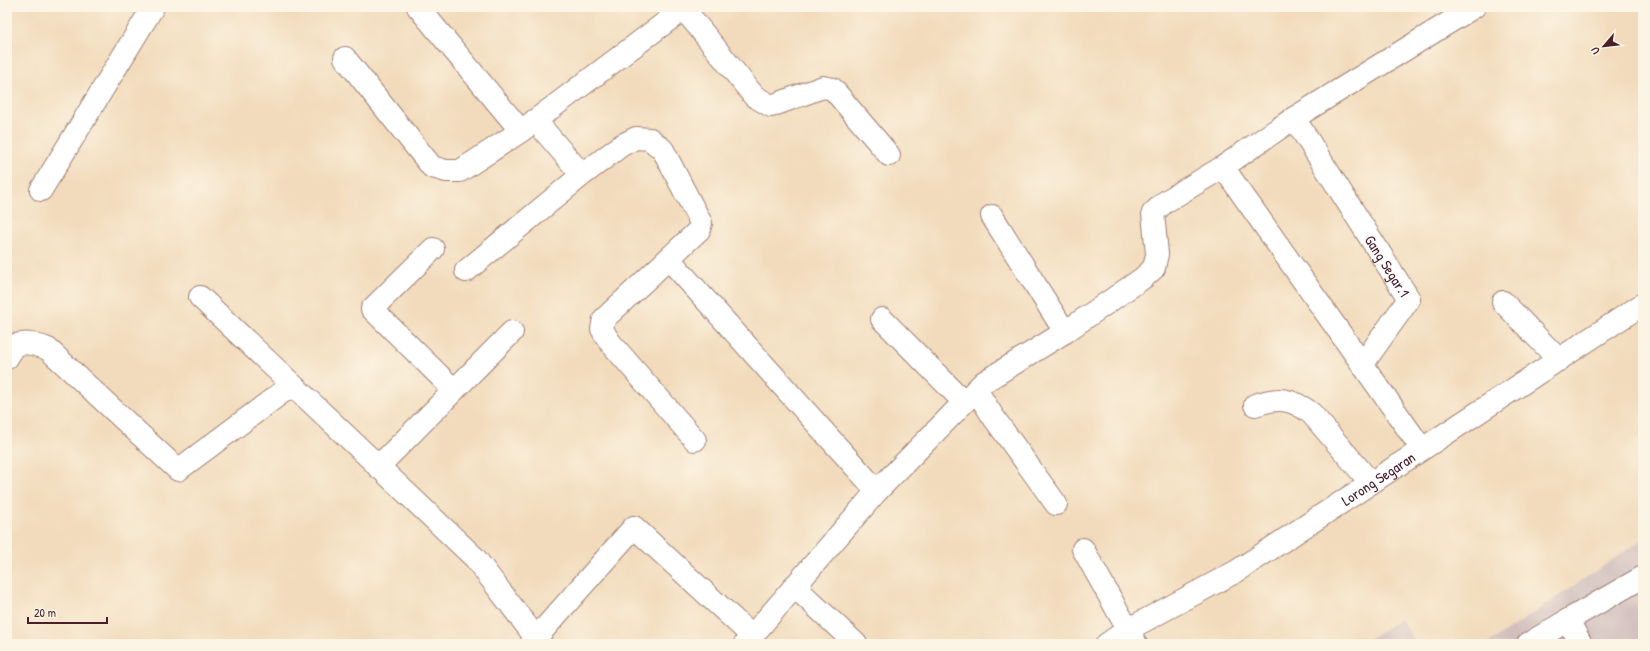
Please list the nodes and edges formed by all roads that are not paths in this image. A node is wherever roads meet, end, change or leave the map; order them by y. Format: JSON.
{"nodes":[{"id":1,"x":153,"y":7,"type":"edge"},
{"id":2,"x":418,"y":7,"type":"edge"},
{"id":3,"x":1474,"y":7,"type":"edge"},
{"id":4,"x":685,"y":8,"type":"edge"},
{"id":5,"x":345,"y":58,"type":"dead end"},
{"id":6,"x":1294,"y":118,"type":"junction"},
{"id":7,"x":528,"y":125,"type":"junction"},
{"id":8,"x":889,"y":155,"type":"dead end"},
{"id":9,"x":1223,"y":167,"type":"junction"},
{"id":10,"x":582,"y":175,"type":"junction"},
{"id":11,"x":41,"y":190,"type":"dead end"},
{"id":12,"x":992,"y":216,"type":"dead end"},
{"id":13,"x":433,"y":249,"type":"dead end"},
{"id":14,"x":669,"y":259,"type":"junction"},
{"id":15,"x":466,"y":271,"type":"dead end"},
{"id":16,"x":200,"y":297,"type":"dead end"},
{"id":17,"x":1503,"y":302,"type":"dead end"},
{"id":18,"x":1643,"y":304,"type":"edge"},
{"id":19,"x":882,"y":319,"type":"dead end"},
{"id":20,"x":512,"y":332,"type":"dead end"},
{"id":21,"x":1065,"y":332,"type":"junction"},
{"id":22,"x":7,"y":358,"type":"edge"},
{"id":23,"x":1559,"y":360,"type":"junction"},
{"id":24,"x":1362,"y":365,"type":"junction"},
{"id":25,"x":292,"y":385,"type":"junction"},
{"id":26,"x":454,"y":390,"type":"junction"},
{"id":27,"x":970,"y":396,"type":"junction"},
{"id":28,"x":1255,"y":405,"type":"dead end"},
{"id":29,"x":695,"y":440,"type":"dead end"},
{"id":30,"x":1422,"y":449,"type":"junction"},
{"id":31,"x":378,"y":467,"type":"junction"},
{"id":32,"x":1371,"y":483,"type":"junction"},
{"id":33,"x":877,"y":491,"type":"junction"},
{"id":34,"x":1056,"y":504,"type":"dead end"},
{"id":35,"x":1083,"y":549,"type":"dead end"},
{"id":36,"x":1643,"y":577,"type":"edge"},
{"id":37,"x":794,"y":586,"type":"junction"},
{"id":38,"x":1568,"y":620,"type":"junction"},
{"id":39,"x":1132,"y":637,"type":"edge"},
{"id":40,"x":748,"y":640,"type":"edge"},
{"id":41,"x":534,"y":641,"type":"edge"},
{"id":42,"x":856,"y":644,"type":"edge"},
{"id":43,"x":1107,"y":644,"type":"edge"},
{"id":44,"x":1528,"y":644,"type":"edge"},
{"id":45,"x":1581,"y":644,"type":"edge"}],
"edges":[{"from":1,"to":11,"type":"street"},
{"from":2,"to":7,"type":"street"},
{"from":3,"to":6,"type":"street"},
{"from":4,"to":7,"type":"street"},
{"from":4,"to":8,"type":"street"},
{"from":5,"to":7,"type":"street"},
{"from":6,"to":9,"type":"street"},
{"from":6,"to":24,"type":"street","name":"Gang Segar.1"},
{"from":7,"to":10,"type":"street"},
{"from":9,"to":21,"type":"street"},
{"from":9,"to":24,"type":"street"},
{"from":10,"to":14,"type":"street"},
{"from":10,"to":15,"type":"street"},
{"from":12,"to":21,"type":"street"},
{"from":13,"to":26,"type":"street"},
{"from":14,"to":29,"type":"street"},
{"from":14,"to":33,"type":"street"},
{"from":16,"to":25,"type":"street"},
{"from":17,"to":23,"type":"street"},
{"from":18,"to":23,"type":"street","name":"Lorong Segaran"},
{"from":19,"to":27,"type":"street"},
{"from":20,"to":26,"type":"street"},
{"from":21,"to":27,"type":"street"},
{"from":22,"to":25,"type":"street"},
{"from":23,"to":30,"type":"street","name":"Lorong Segaran"},
{"from":24,"to":30,"type":"street"},
{"from":25,"to":31,"type":"street"},
{"from":26,"to":31,"type":"street"},
{"from":27,"to":33,"type":"street"},
{"from":27,"to":34,"type":"street"},
{"from":28,"to":32,"type":"street"},
{"from":30,"to":32,"type":"street","name":"Lorong Segaran"},
{"from":31,"to":41,"type":"street"},
{"from":32,"to":39,"type":"street","name":"Lorong Segaran"},
{"from":33,"to":37,"type":"street"},
{"from":35,"to":39,"type":"street"},
{"from":36,"to":38,"type":"street"},
{"from":37,"to":40,"type":"street"},
{"from":37,"to":42,"type":"street"},
{"from":38,"to":44,"type":"street"},
{"from":38,"to":45,"type":"street"},
{"from":39,"to":43,"type":"street","name":"Lorong Segaran"},
{"from":40,"to":41,"type":"street"}]}
